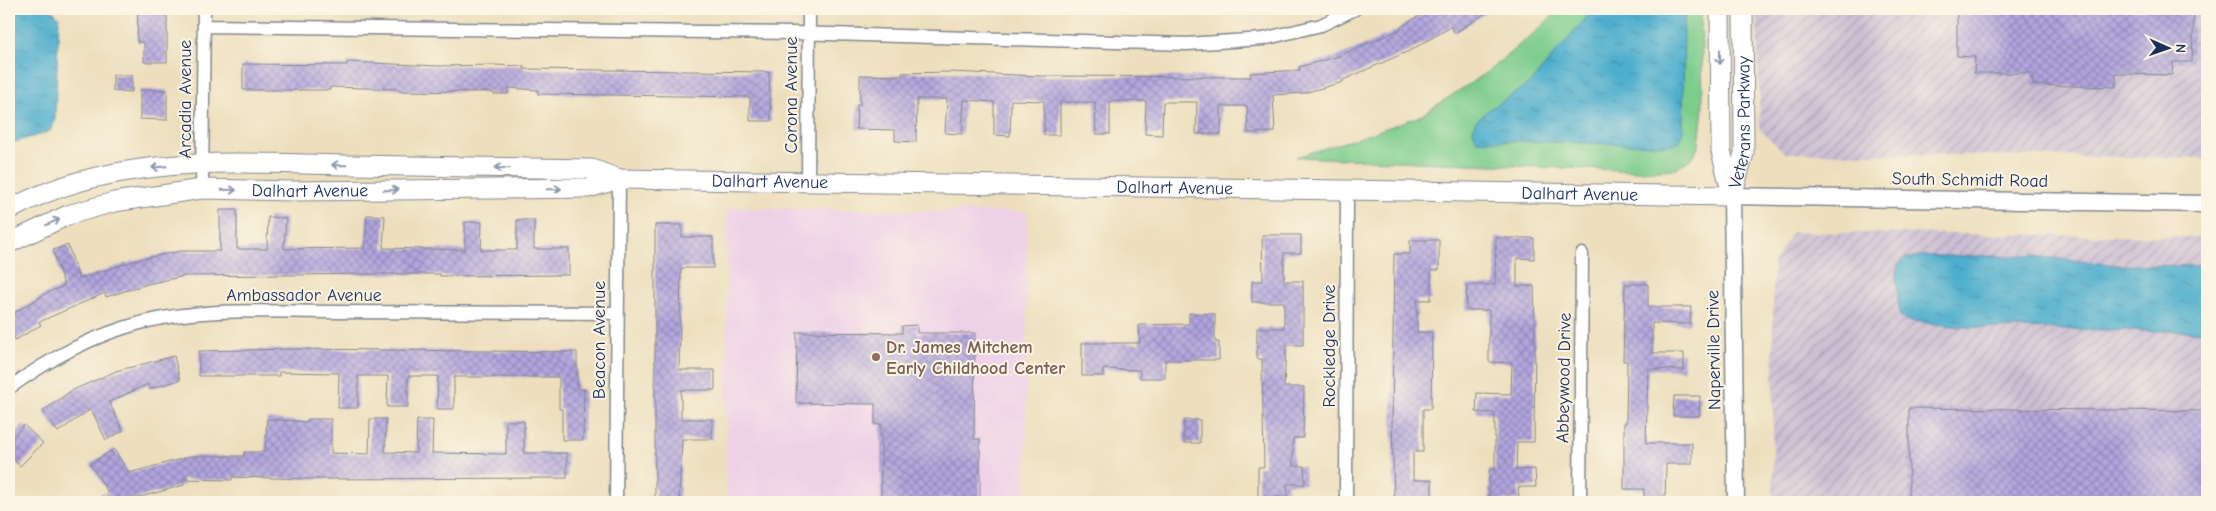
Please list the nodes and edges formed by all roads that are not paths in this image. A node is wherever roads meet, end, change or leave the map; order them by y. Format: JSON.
{"nodes":[{"id":1,"x":204,"y":9,"type":"edge"},
{"id":2,"x":809,"y":9,"type":"edge"},
{"id":3,"x":1355,"y":9,"type":"edge"},
{"id":4,"x":1720,"y":9,"type":"edge"},
{"id":5,"x":1742,"y":9,"type":"edge"},
{"id":6,"x":204,"y":26,"type":"junction"},
{"id":7,"x":808,"y":33,"type":"junction"},
{"id":8,"x":202,"y":162,"type":"junction"},
{"id":9,"x":619,"y":179,"type":"junction"},
{"id":10,"x":808,"y":182,"type":"junction"},
{"id":11,"x":202,"y":189,"type":"junction"},
{"id":12,"x":1347,"y":190,"type":"junction"},
{"id":13,"x":1732,"y":196,"type":"junction"},
{"id":14,"x":2207,"y":204,"type":"edge"},
{"id":15,"x":9,"y":210,"type":"edge"},
{"id":16,"x":9,"y":243,"type":"edge"},
{"id":17,"x":1582,"y":254,"type":"dead end"},
{"id":18,"x":617,"y":313,"type":"junction"},
{"id":19,"x":9,"y":388,"type":"edge"},
{"id":20,"x":616,"y":502,"type":"edge"},
{"id":21,"x":1346,"y":502,"type":"edge"},
{"id":22,"x":1580,"y":502,"type":"edge"},
{"id":23,"x":1736,"y":502,"type":"edge"}],
"edges":[{"from":1,"to":6,"type":"street","name":"Arcadia Avenue"},
{"from":2,"to":7,"type":"street","name":"Corona Avenue"},
{"from":3,"to":7,"type":"street"},
{"from":4,"to":13,"type":"main road","name":"Veterans Parkway","one_way":true},
{"from":5,"to":13,"type":"main road","name":"Veterans Parkway"},
{"from":6,"to":7,"type":"street"},
{"from":6,"to":8,"type":"street","name":"Arcadia Avenue"},
{"from":7,"to":10,"type":"street","name":"Corona Avenue"},
{"from":9,"to":8,"type":"main road","name":"Dalhart Avenue","one_way":true},
{"from":8,"to":11,"type":"street","name":"Arcadia Avenue"},
{"from":8,"to":15,"type":"main road","name":"Dalhart Avenue","one_way":true},
{"from":9,"to":10,"type":"main road","name":"Dalhart Avenue"},
{"from":11,"to":9,"type":"main road","name":"Dalhart Avenue","one_way":true},
{"from":9,"to":18,"type":"street","name":"Beacon Avenue"},
{"from":10,"to":12,"type":"main road","name":"Dalhart Avenue"},
{"from":16,"to":11,"type":"main road","name":"Dalhart Avenue","one_way":true},
{"from":12,"to":13,"type":"main road","name":"Dalhart Avenue"},
{"from":12,"to":21,"type":"street","name":"Rockledge Drive"},
{"from":13,"to":14,"type":"street","name":"South Schmidt Road"},
{"from":13,"to":23,"type":"street","name":"Naperville Drive"},
{"from":17,"to":22,"type":"street","name":"Abbeywood Drive"},
{"from":18,"to":19,"type":"street","name":"Ambassador Avenue"},
{"from":18,"to":20,"type":"street","name":"Beacon Avenue"}]}
